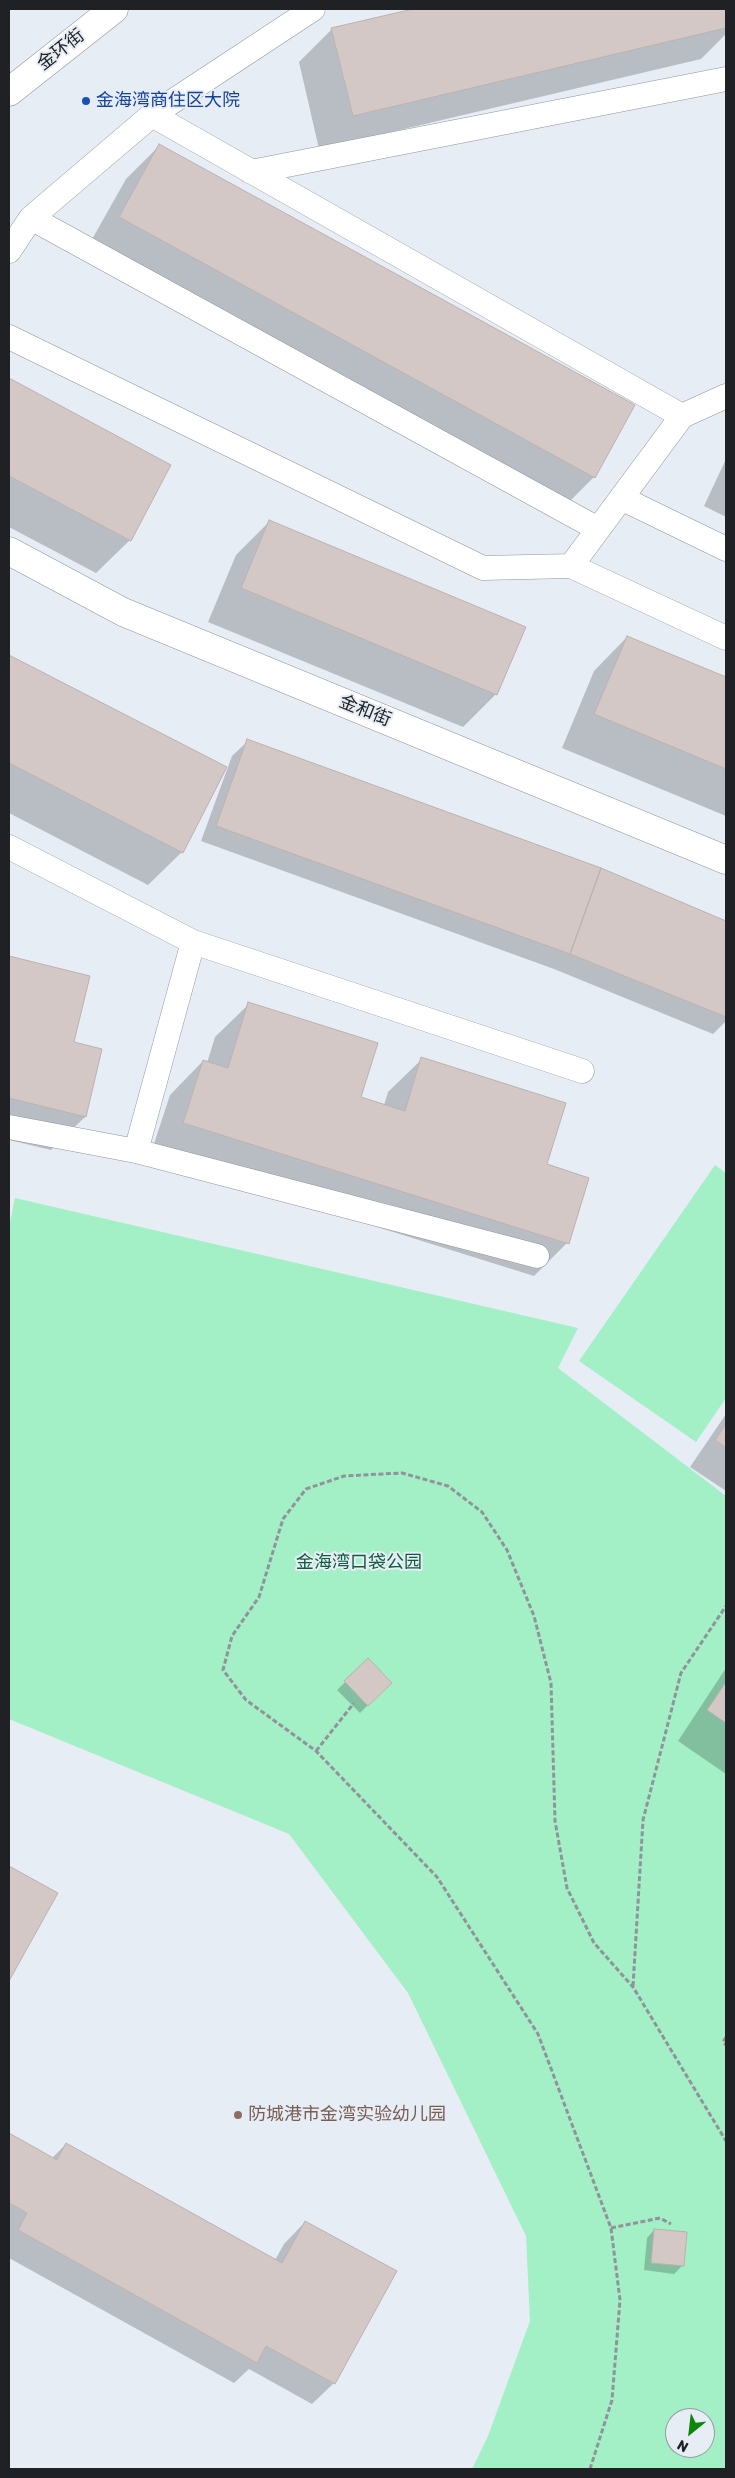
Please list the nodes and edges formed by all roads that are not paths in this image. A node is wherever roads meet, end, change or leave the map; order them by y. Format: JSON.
{"nodes":[{"id":1,"x":114,"y":9,"type":"edge"},
{"id":2,"x":312,"y":9,"type":"edge"},
{"id":3,"x":726,"y":78,"type":"edge"},
{"id":4,"x":9,"y":92,"type":"edge"},
{"id":5,"x":152,"y":115,"type":"junction"},
{"id":6,"x":251,"y":172,"type":"junction"},
{"id":7,"x":31,"y":218,"type":"junction"},
{"id":8,"x":9,"y":251,"type":"edge"},
{"id":9,"x":9,"y":337,"type":"edge"},
{"id":10,"x":726,"y":396,"type":"edge"},
{"id":11,"x":682,"y":416,"type":"junction"},
{"id":12,"x":622,"y":498,"type":"junction"},
{"id":13,"x":598,"y":529,"type":"junction"},
{"id":14,"x":726,"y":549,"type":"edge"},
{"id":15,"x":9,"y":551,"type":"edge"},
{"id":16,"x":571,"y":566,"type":"junction"},
{"id":17,"x":726,"y":638,"type":"edge"},
{"id":18,"x":9,"y":847,"type":"edge"},
{"id":19,"x":726,"y":860,"type":"edge"},
{"id":20,"x":193,"y":942,"type":"junction"},
{"id":21,"x":582,"y":1071,"type":"dead end"},
{"id":22,"x":9,"y":1127,"type":"edge"},
{"id":23,"x":136,"y":1151,"type":"junction"},
{"id":24,"x":537,"y":1256,"type":"dead end"}],
"edges":[{"from":1,"to":4,"type":"street","name":"金环街"},
{"from":2,"to":5,"type":"lane"},
{"from":3,"to":6,"type":"lane"},
{"from":5,"to":6,"type":"lane"},
{"from":5,"to":7,"type":"lane"},
{"from":6,"to":11,"type":"lane"},
{"from":7,"to":8,"type":"lane"},
{"from":7,"to":13,"type":"lane"},
{"from":9,"to":16,"type":"lane"},
{"from":10,"to":11,"type":"lane"},
{"from":11,"to":12,"type":"lane"},
{"from":12,"to":13,"type":"lane"},
{"from":12,"to":14,"type":"lane"},
{"from":13,"to":16,"type":"lane"},
{"from":15,"to":19,"type":"street","name":"金和街"},
{"from":16,"to":17,"type":"lane"},
{"from":18,"to":20,"type":"lane"},
{"from":20,"to":21,"type":"lane"},
{"from":20,"to":23,"type":"lane"},
{"from":22,"to":23,"type":"lane"},
{"from":23,"to":24,"type":"lane"}]}
